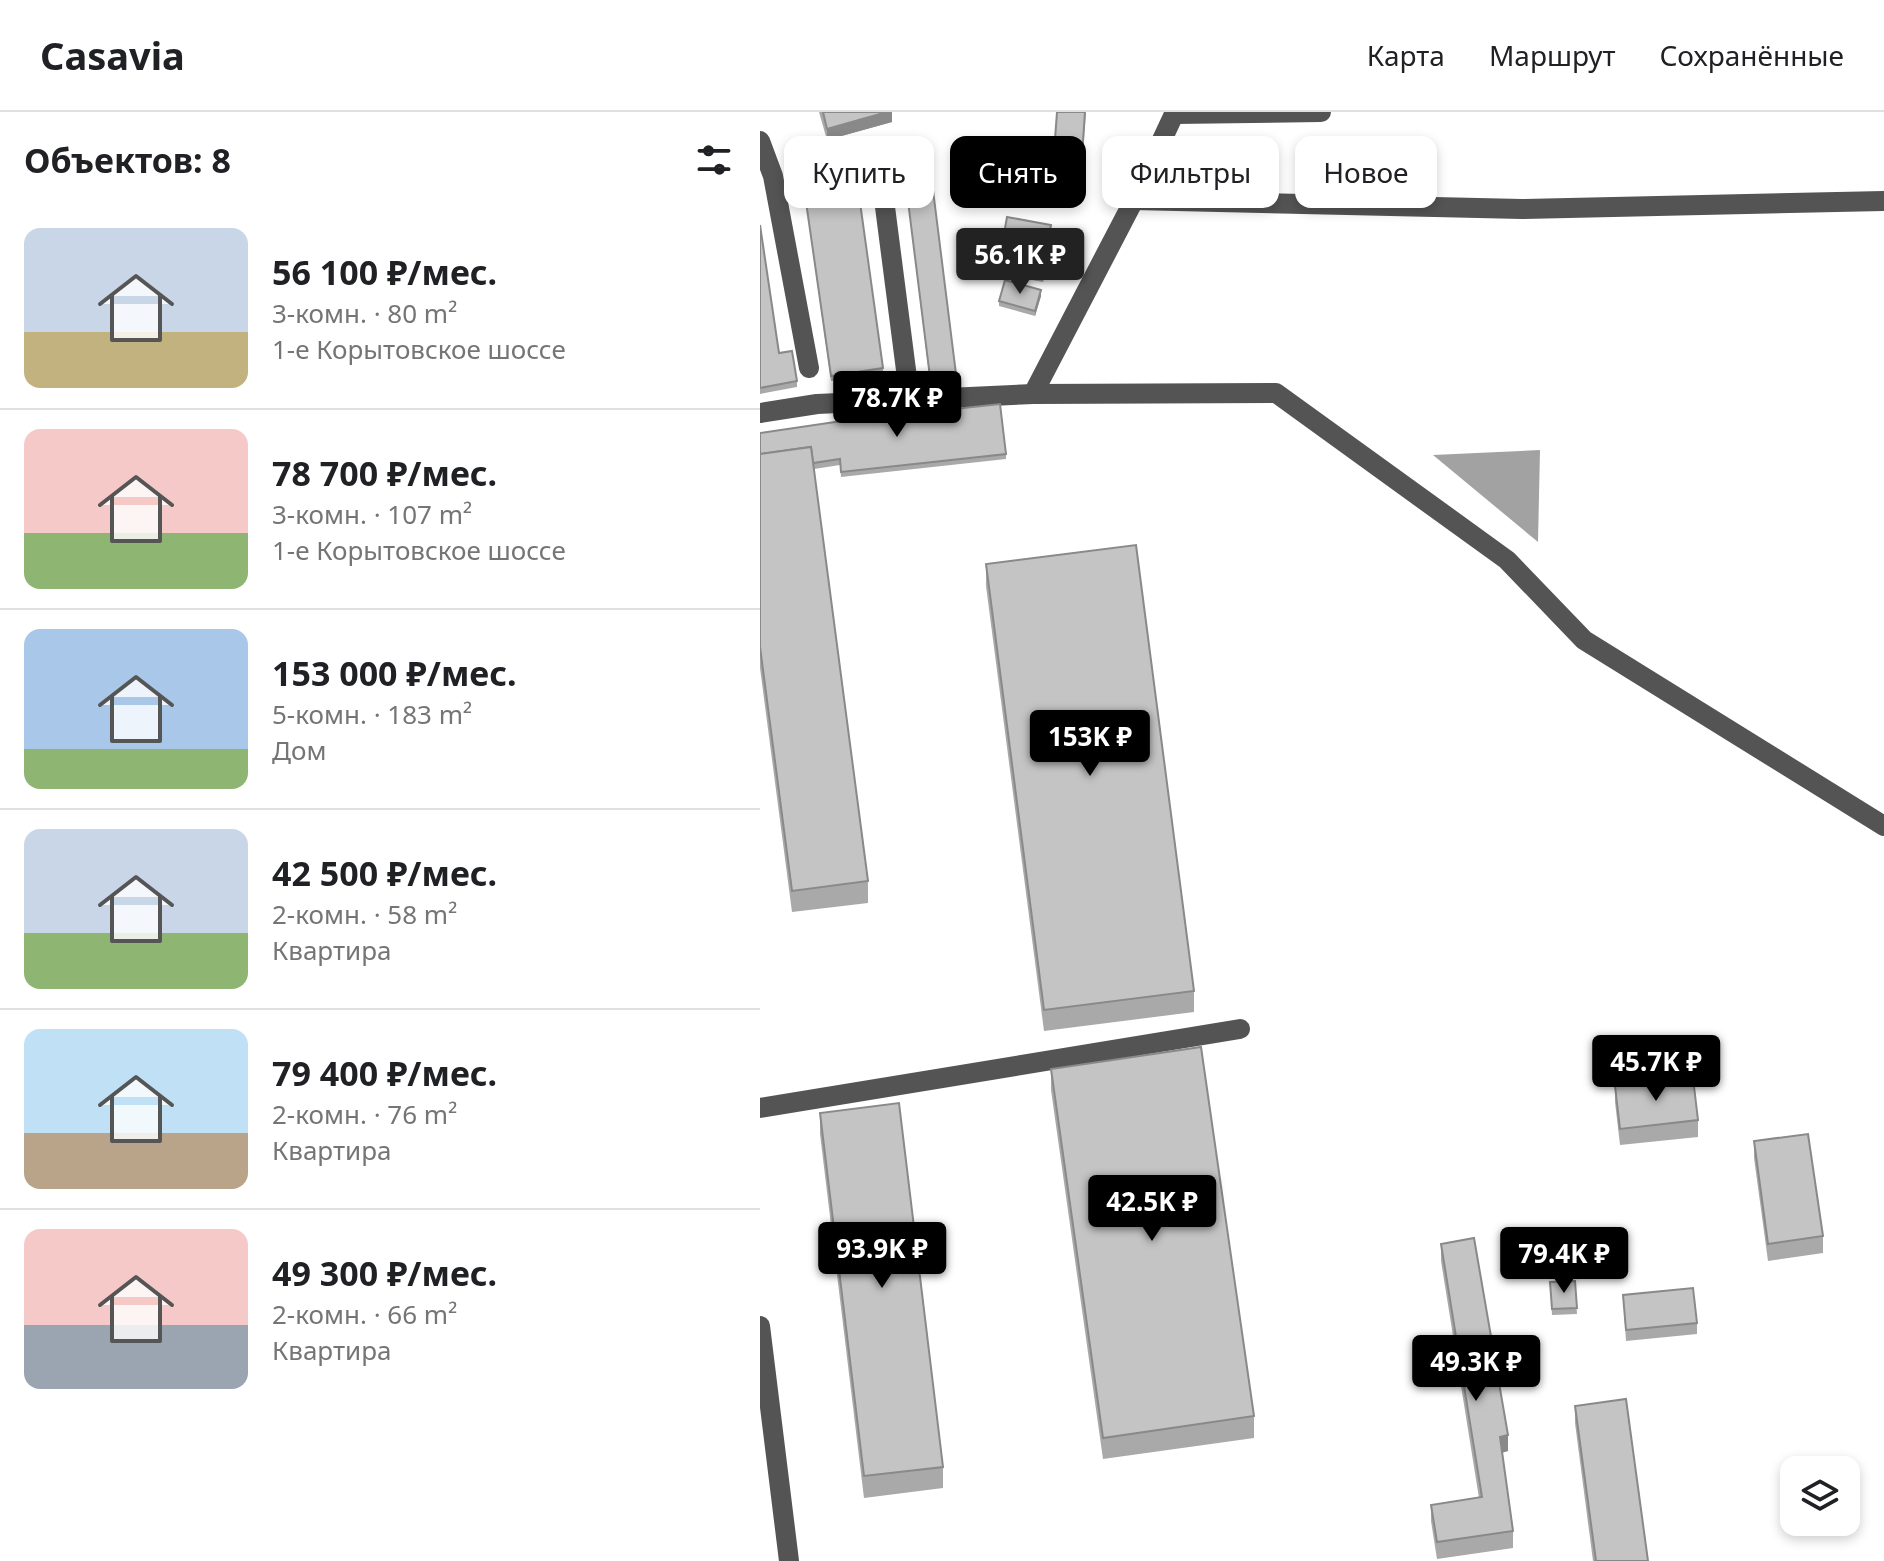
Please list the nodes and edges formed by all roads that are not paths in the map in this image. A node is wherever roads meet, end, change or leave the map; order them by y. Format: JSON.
{"nodes":[{"id":1,"x":1321,"y":112,"type":"edge"},
{"id":2,"x":1175,"y":113,"type":"edge"},
{"id":3,"x":1164,"y":136,"type":"edge"},
{"id":4,"x":760,"y":141,"type":"edge"},
{"id":5,"x":1884,"y":201,"type":"edge"},
{"id":6,"x":1279,"y":203,"type":"edge"},
{"id":7,"x":885,"y":208,"type":"edge"},
{"id":8,"x":1130,"y":208,"type":"edge"},
{"id":9,"x":809,"y":368,"type":"dead end"},
{"id":10,"x":1033,"y":394,"type":"junction"},
{"id":11,"x":910,"y":401,"type":"junction"},
{"id":12,"x":760,"y":413,"type":"edge"},
{"id":13,"x":1884,"y":826,"type":"edge"},
{"id":14,"x":1240,"y":1029,"type":"dead end"},
{"id":15,"x":760,"y":1108,"type":"edge"},
{"id":16,"x":760,"y":1326,"type":"edge"},
{"id":17,"x":789,"y":1561,"type":"edge"}],
"edges":[{"from":1,"to":2,"type":"street"},
{"from":2,"to":3,"type":"street"},
{"from":4,"to":9,"type":"street"},
{"from":5,"to":6,"type":"street"},
{"from":7,"to":11,"type":"street"},
{"from":8,"to":10,"type":"street"},
{"from":10,"to":11,"type":"street"},
{"from":10,"to":13,"type":"street"},
{"from":11,"to":12,"type":"street"},
{"from":14,"to":15,"type":"street"},
{"from":16,"to":17,"type":"street"}]}
